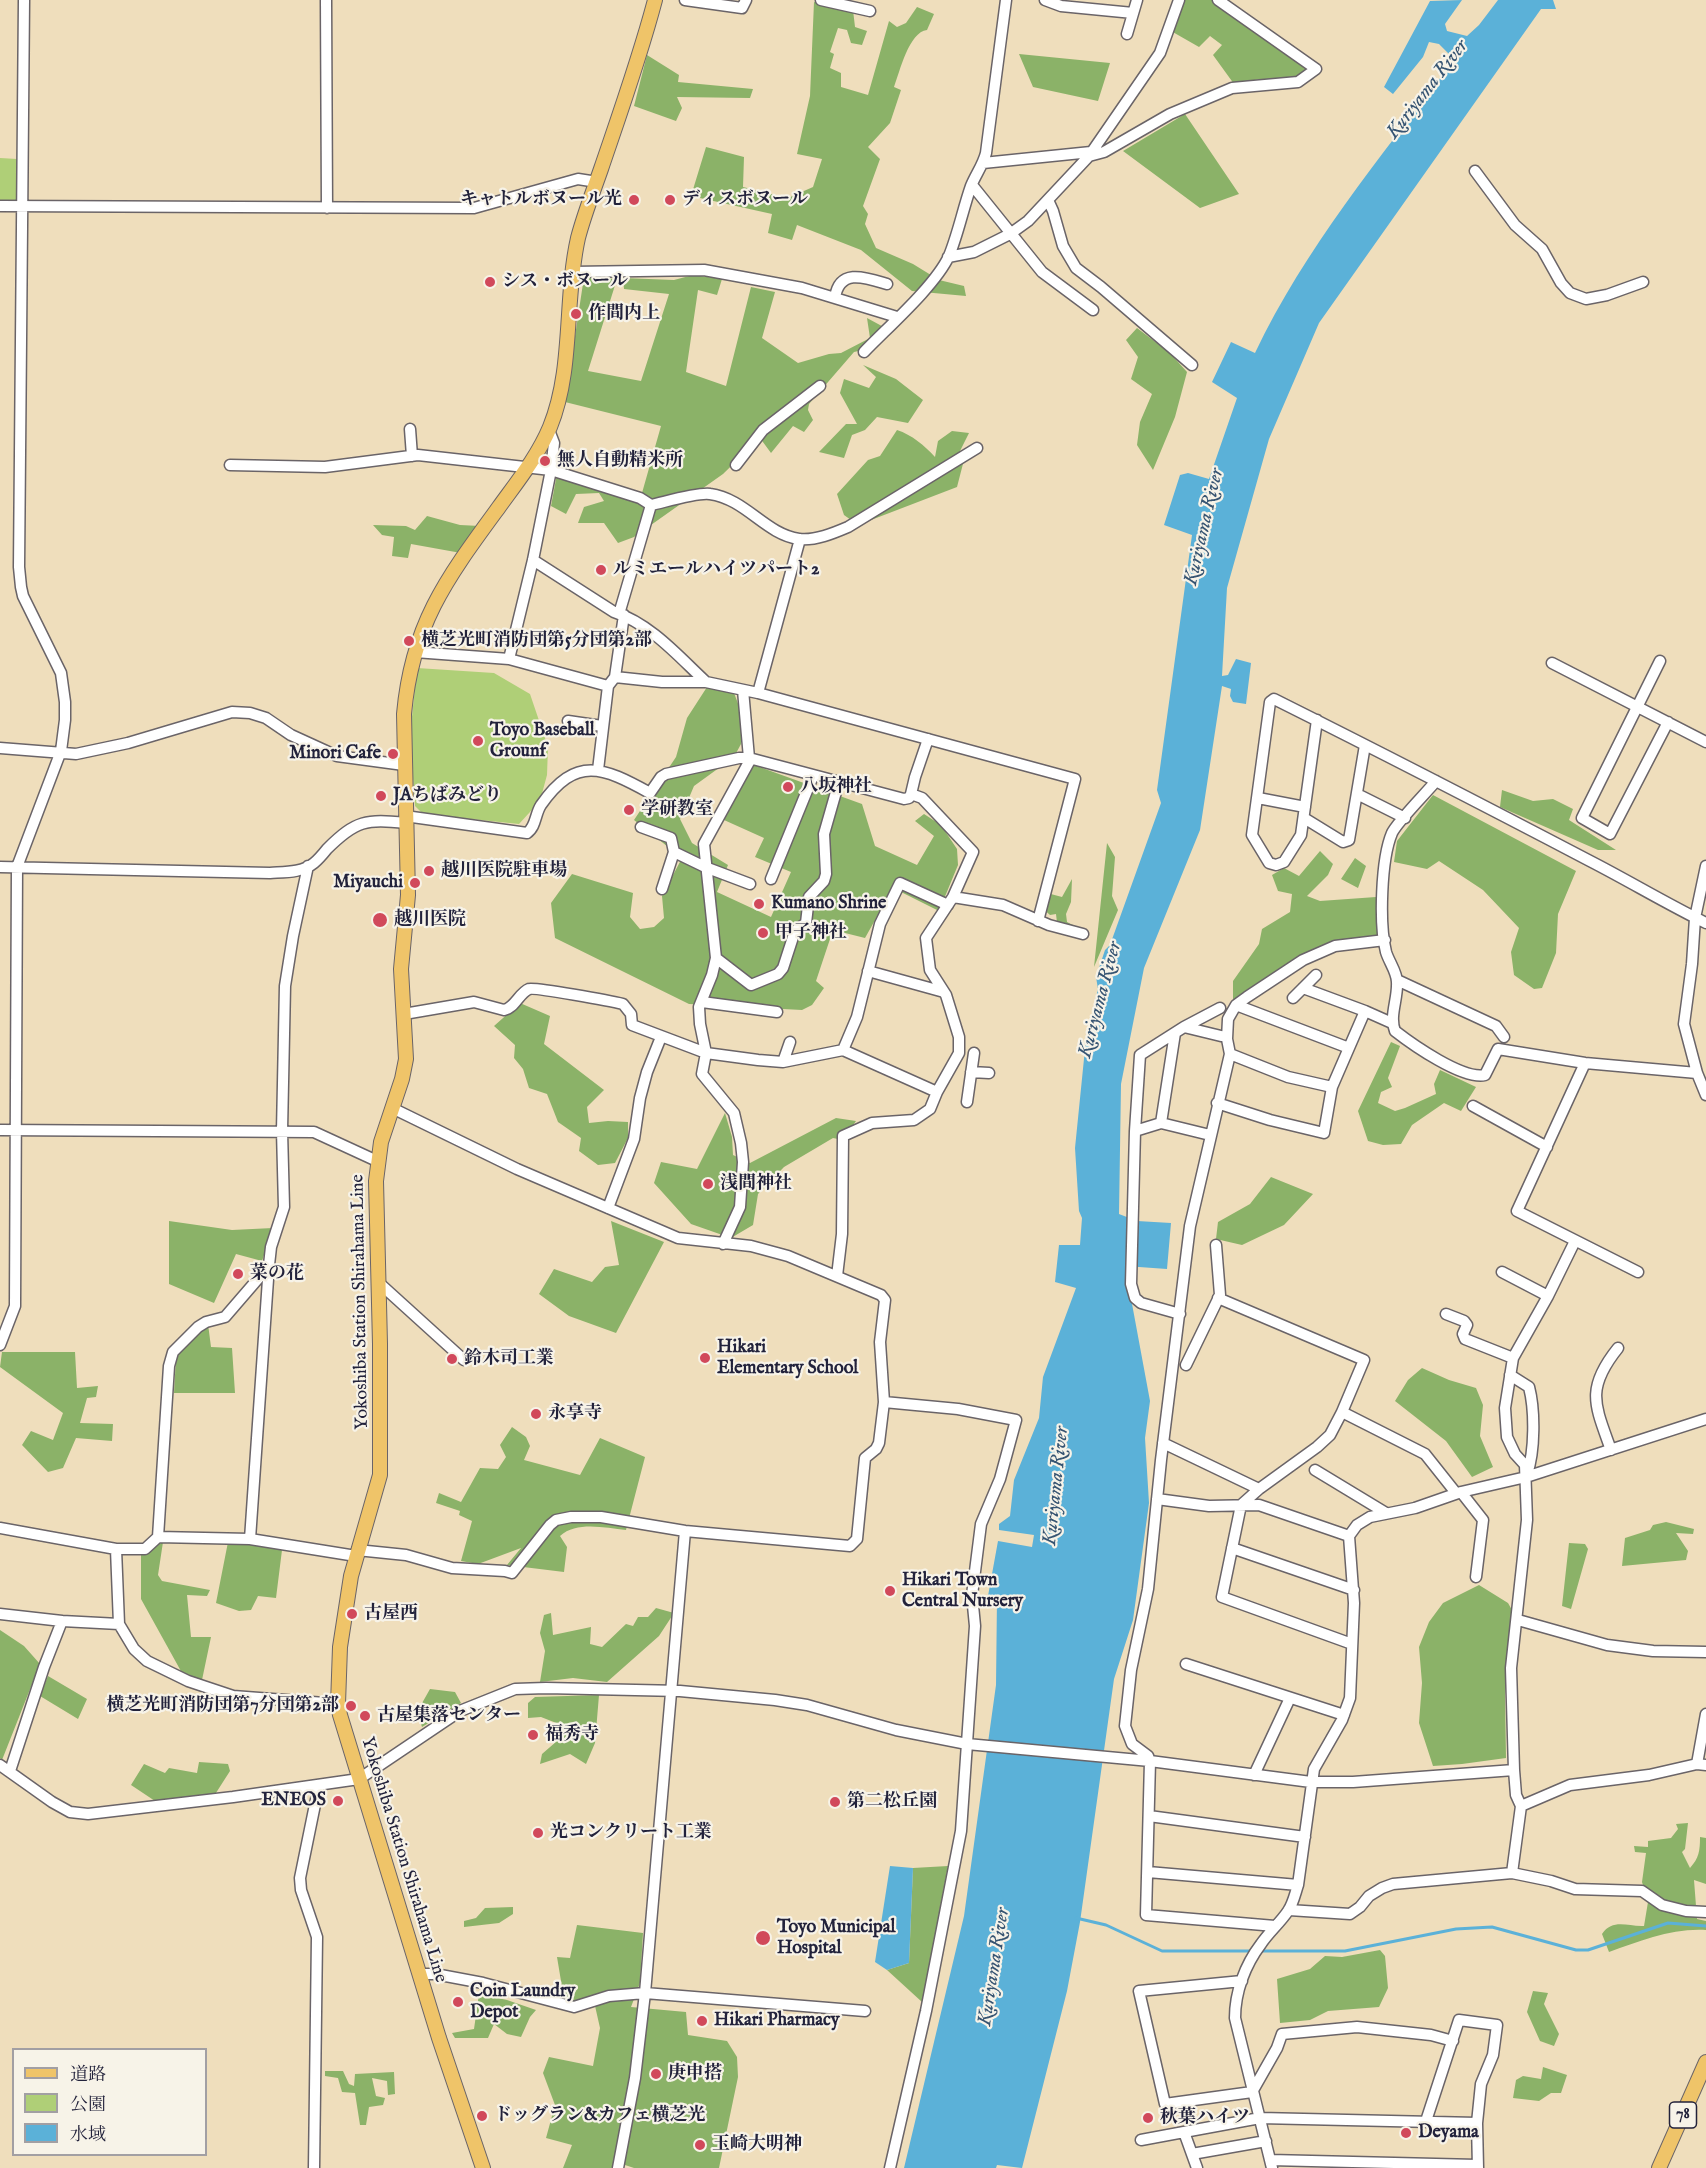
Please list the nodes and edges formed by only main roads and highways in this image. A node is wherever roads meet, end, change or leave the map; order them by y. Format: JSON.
{"nodes":[{"id":1,"x":655,"y":0,"type":"edge"},
{"id":2,"x":1706,"y":2062,"type":"edge"},
{"id":3,"x":483,"y":2168,"type":"edge"},
{"id":4,"x":1659,"y":2168,"type":"edge"}],
"edges":[{"from":1,"to":3,"type":"main road","name":"Yokoshiba Station Shirahama Line"},
{"from":2,"to":4,"type":"main road","number":"78"}]}
